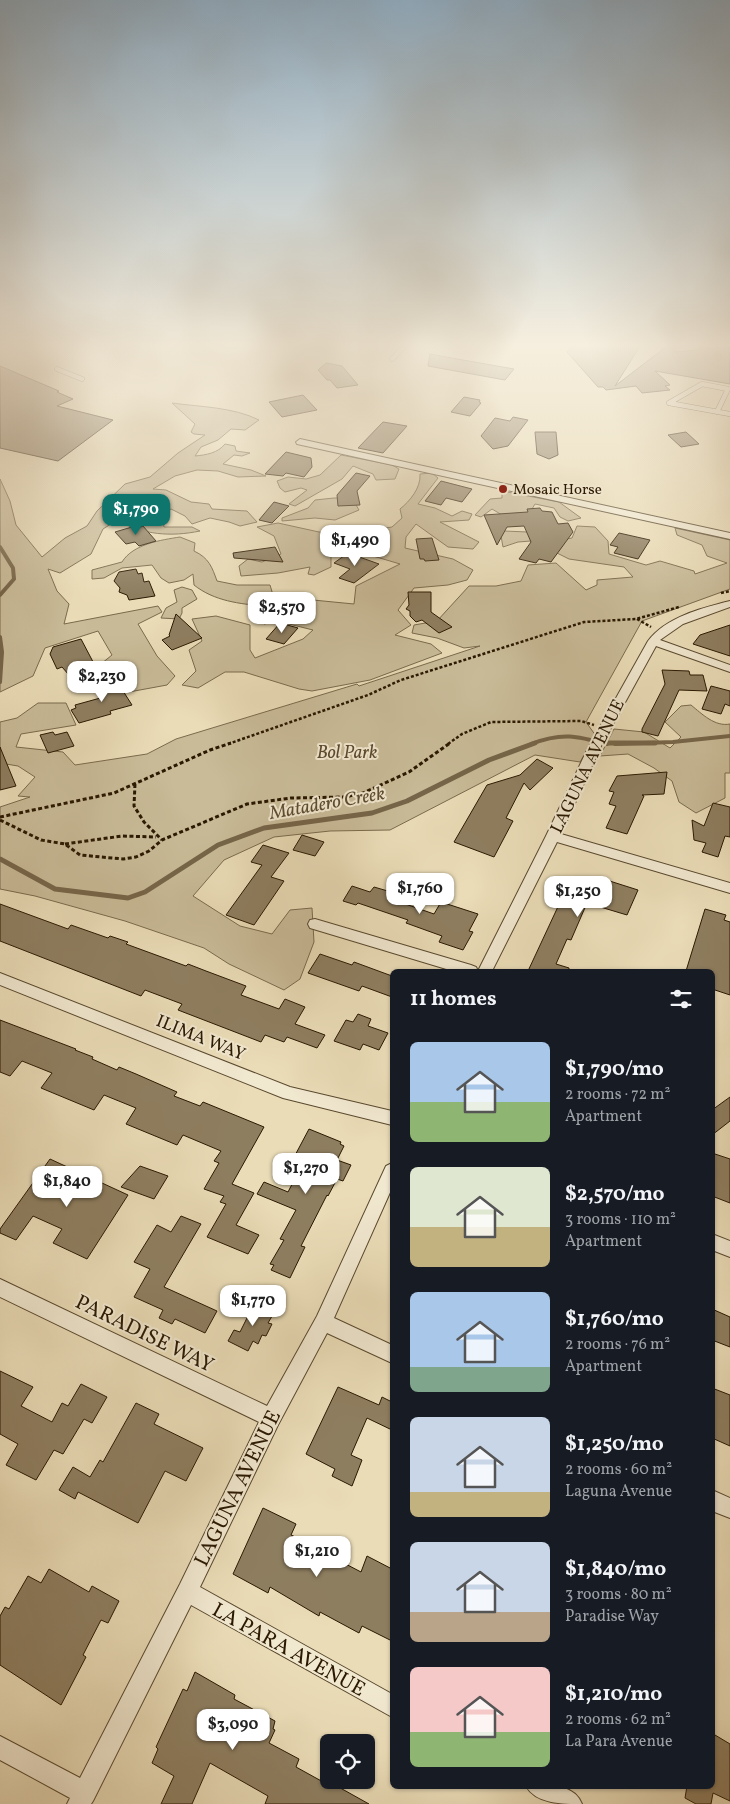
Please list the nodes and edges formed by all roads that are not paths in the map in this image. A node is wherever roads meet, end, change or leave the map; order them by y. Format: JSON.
{"nodes":[{"id":1,"x":300,"y":442,"type":"dead end"},
{"id":2,"x":730,"y":536,"type":"edge"},
{"id":3,"x":730,"y":604,"type":"edge"},
{"id":4,"x":656,"y":637,"type":"junction"},
{"id":5,"x":730,"y":669,"type":"edge"},
{"id":6,"x":553,"y":836,"type":"junction"},
{"id":7,"x":730,"y":888,"type":"edge"},
{"id":8,"x":315,"y":924,"type":"dead end"},
{"id":9,"x":463,"y":969,"type":"edge"},
{"id":10,"x":487,"y":969,"type":"edge"},
{"id":11,"x":0,"y":979,"type":"edge"},
{"id":12,"x":390,"y":1118,"type":"edge"},
{"id":13,"x":390,"y":1175,"type":"edge"},
{"id":14,"x":715,"y":1243,"type":"edge"},
{"id":15,"x":730,"y":1248,"type":"edge"},
{"id":16,"x":0,"y":1288,"type":"edge"},
{"id":17,"x":323,"y":1322,"type":"junction"},
{"id":18,"x":390,"y":1353,"type":"edge"},
{"id":19,"x":271,"y":1418,"type":"junction"},
{"id":20,"x":715,"y":1501,"type":"edge"},
{"id":21,"x":730,"y":1508,"type":"edge"},
{"id":22,"x":186,"y":1591,"type":"junction"},
{"id":23,"x":390,"y":1705,"type":"edge"},
{"id":24,"x":0,"y":1747,"type":"edge"},
{"id":25,"x":543,"y":1789,"type":"edge"},
{"id":26,"x":82,"y":1799,"type":"edge"},
{"id":27,"x":570,"y":1804,"type":"edge"}],
"edges":[{"from":1,"to":2,"type":"street"},
{"from":3,"to":4,"type":"street"},
{"from":4,"to":5,"type":"street"},
{"from":4,"to":6,"type":"street","name":"LAGUNA AVENUE"},
{"from":6,"to":7,"type":"street"},
{"from":6,"to":10,"type":"street","name":"LAGUNA AVENUE"},
{"from":8,"to":9,"type":"street"},
{"from":11,"to":12,"type":"street","name":"ILIMA WAY"},
{"from":13,"to":17,"type":"street","name":"LAGUNA AVENUE"},
{"from":14,"to":15,"type":"street"},
{"from":16,"to":19,"type":"street","name":"PARADISE WAY"},
{"from":17,"to":18,"type":"street"},
{"from":17,"to":19,"type":"street","name":"LAGUNA AVENUE"},
{"from":19,"to":22,"type":"street","name":"LAGUNA AVENUE"},
{"from":20,"to":21,"type":"street"},
{"from":22,"to":23,"type":"street","name":"LA PARA AVENUE"},
{"from":22,"to":26,"type":"street","name":"LAGUNA AVENUE"},
{"from":24,"to":26,"type":"street"},
{"from":25,"to":27,"type":"street"}]}
